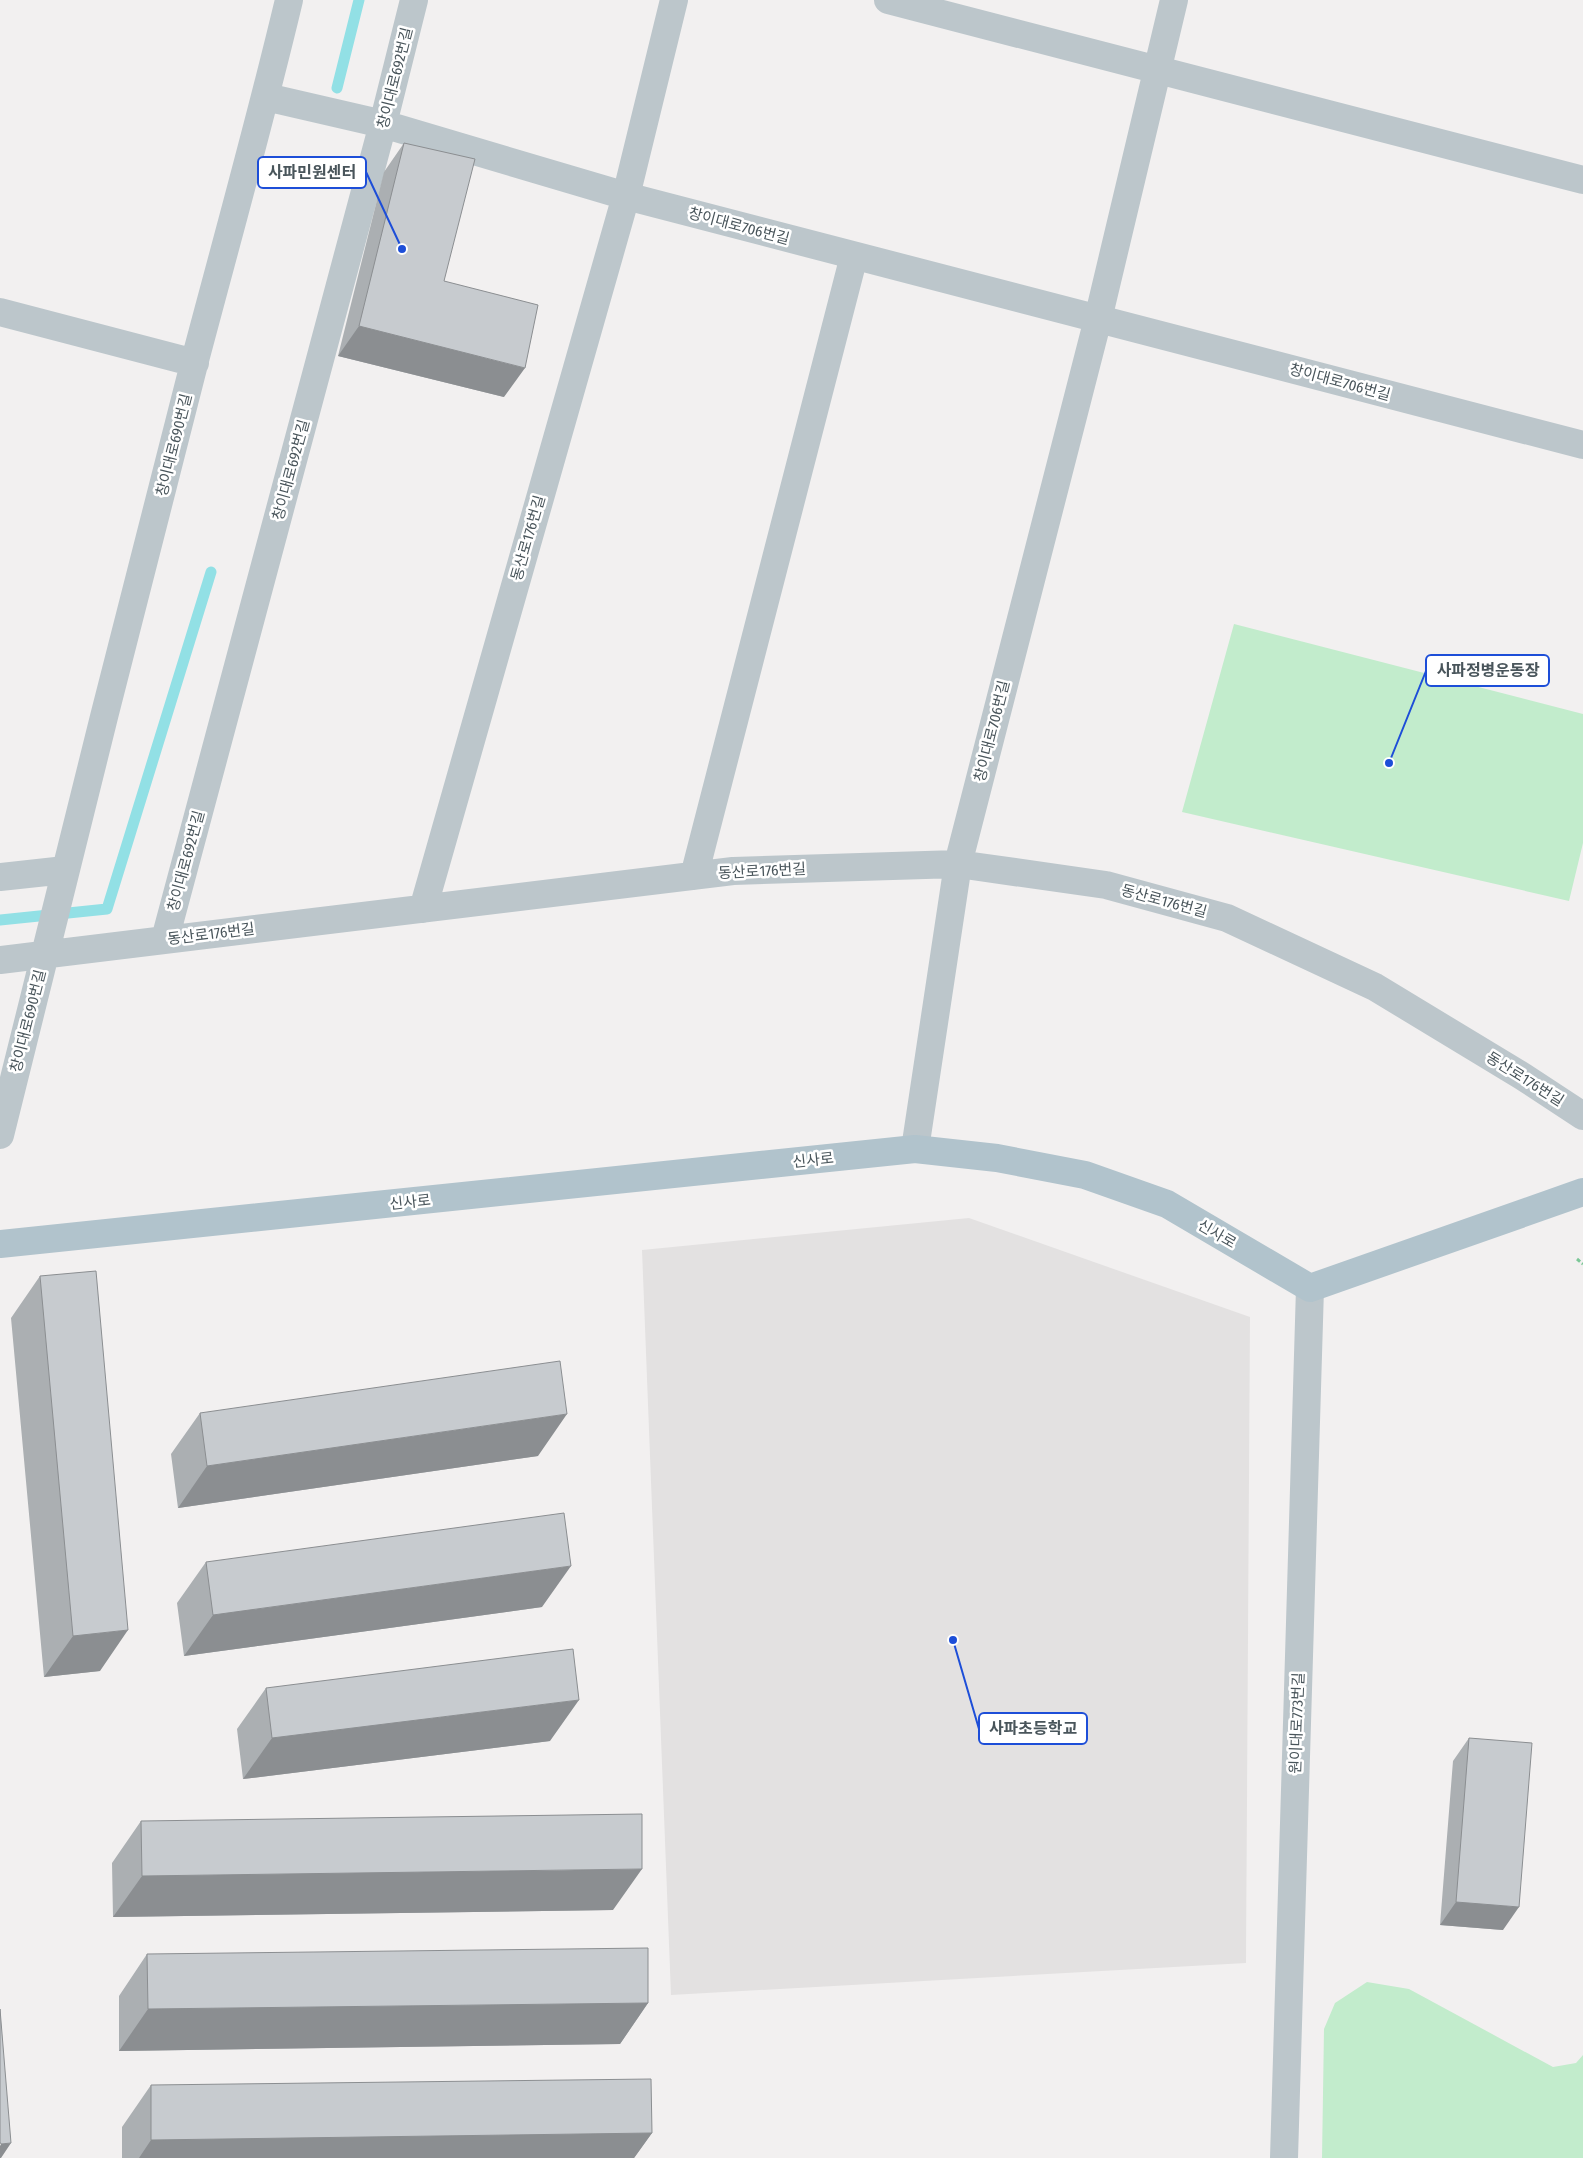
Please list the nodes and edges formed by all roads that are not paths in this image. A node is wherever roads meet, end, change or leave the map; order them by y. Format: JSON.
{"nodes":[{"id":1,"x":289,"y":0,"type":"edge"},
{"id":2,"x":414,"y":0,"type":"edge"},
{"id":3,"x":674,"y":0,"type":"edge"},
{"id":4,"x":888,"y":0,"type":"edge"},
{"id":5,"x":1174,"y":0,"type":"edge"},
{"id":6,"x":1157,"y":70,"type":"junction"},
{"id":7,"x":266,"y":97,"type":"junction"},
{"id":8,"x":383,"y":124,"type":"junction"},
{"id":9,"x":1583,"y":180,"type":"edge"},
{"id":10,"x":626,"y":196,"type":"junction"},
{"id":11,"x":854,"y":256,"type":"junction"},
{"id":12,"x":0,"y":312,"type":"edge"},
{"id":13,"x":1098,"y":319,"type":"junction"},
{"id":14,"x":195,"y":363,"type":"junction"},
{"id":15,"x":1583,"y":445,"type":"edge"},
{"id":16,"x":958,"y":864,"type":"junction"},
{"id":17,"x":694,"y":876,"type":"junction"},
{"id":18,"x":0,"y":877,"type":"edge"},
{"id":19,"x":63,"y":880,"type":"junction"},
{"id":20,"x":423,"y":909,"type":"junction"},
{"id":21,"x":165,"y":939,"type":"junction"},
{"id":22,"x":46,"y":946,"type":"junction"},
{"id":23,"x":0,"y":960,"type":"edge"},
{"id":24,"x":1583,"y":1116,"type":"edge"},
{"id":25,"x":0,"y":1135,"type":"edge"},
{"id":26,"x":915,"y":1149,"type":"junction"},
{"id":27,"x":1583,"y":1192,"type":"edge"},
{"id":28,"x":0,"y":1244,"type":"edge"},
{"id":29,"x":1310,"y":1288,"type":"junction"},
{"id":30,"x":1284,"y":2158,"type":"edge"}],
"edges":[{"from":1,"to":7,"type":"street","name":"창이대로690번길"},
{"from":2,"to":8,"type":"street","name":"창이대로692번길"},
{"from":3,"to":10,"type":"street","name":"동산로176번길"},
{"from":4,"to":6,"type":"street"},
{"from":5,"to":6,"type":"street","name":"창이대로706번길"},
{"from":6,"to":9,"type":"street"},
{"from":6,"to":13,"type":"street","name":"창이대로706번길"},
{"from":7,"to":8,"type":"street","name":"창이대로706번길"},
{"from":7,"to":14,"type":"street","name":"창이대로690번길"},
{"from":8,"to":10,"type":"street","name":"창이대로706번길"},
{"from":8,"to":21,"type":"street","name":"창이대로692번길"},
{"from":10,"to":11,"type":"street","name":"창이대로706번길"},
{"from":10,"to":20,"type":"street","name":"동산로176번길"},
{"from":11,"to":13,"type":"street","name":"창이대로706번길"},
{"from":11,"to":17,"type":"street","name":"동산로176번길"},
{"from":12,"to":14,"type":"street"},
{"from":13,"to":15,"type":"street","name":"창이대로706번길"},
{"from":13,"to":16,"type":"street","name":"창이대로706번길"},
{"from":14,"to":19,"type":"street","name":"창이대로690번길"},
{"from":16,"to":17,"type":"street","name":"동산로176번길"},
{"from":16,"to":24,"type":"street","name":"동산로176번길"},
{"from":16,"to":26,"type":"street","name":"창이대로706번길"},
{"from":17,"to":20,"type":"street","name":"동산로176번길"},
{"from":18,"to":19,"type":"street"},
{"from":19,"to":22,"type":"street","name":"창이대로690번길"},
{"from":20,"to":21,"type":"street","name":"동산로176번길"},
{"from":21,"to":22,"type":"street","name":"동산로176번길"},
{"from":22,"to":23,"type":"street","name":"동산로176번길"},
{"from":22,"to":25,"type":"street","name":"창이대로690번길"},
{"from":26,"to":28,"type":"main road","name":"신사로"},
{"from":26,"to":29,"type":"main road","name":"신사로"},
{"from":27,"to":29,"type":"main road"},
{"from":29,"to":30,"type":"street","name":"원이대로773번길"}]}
